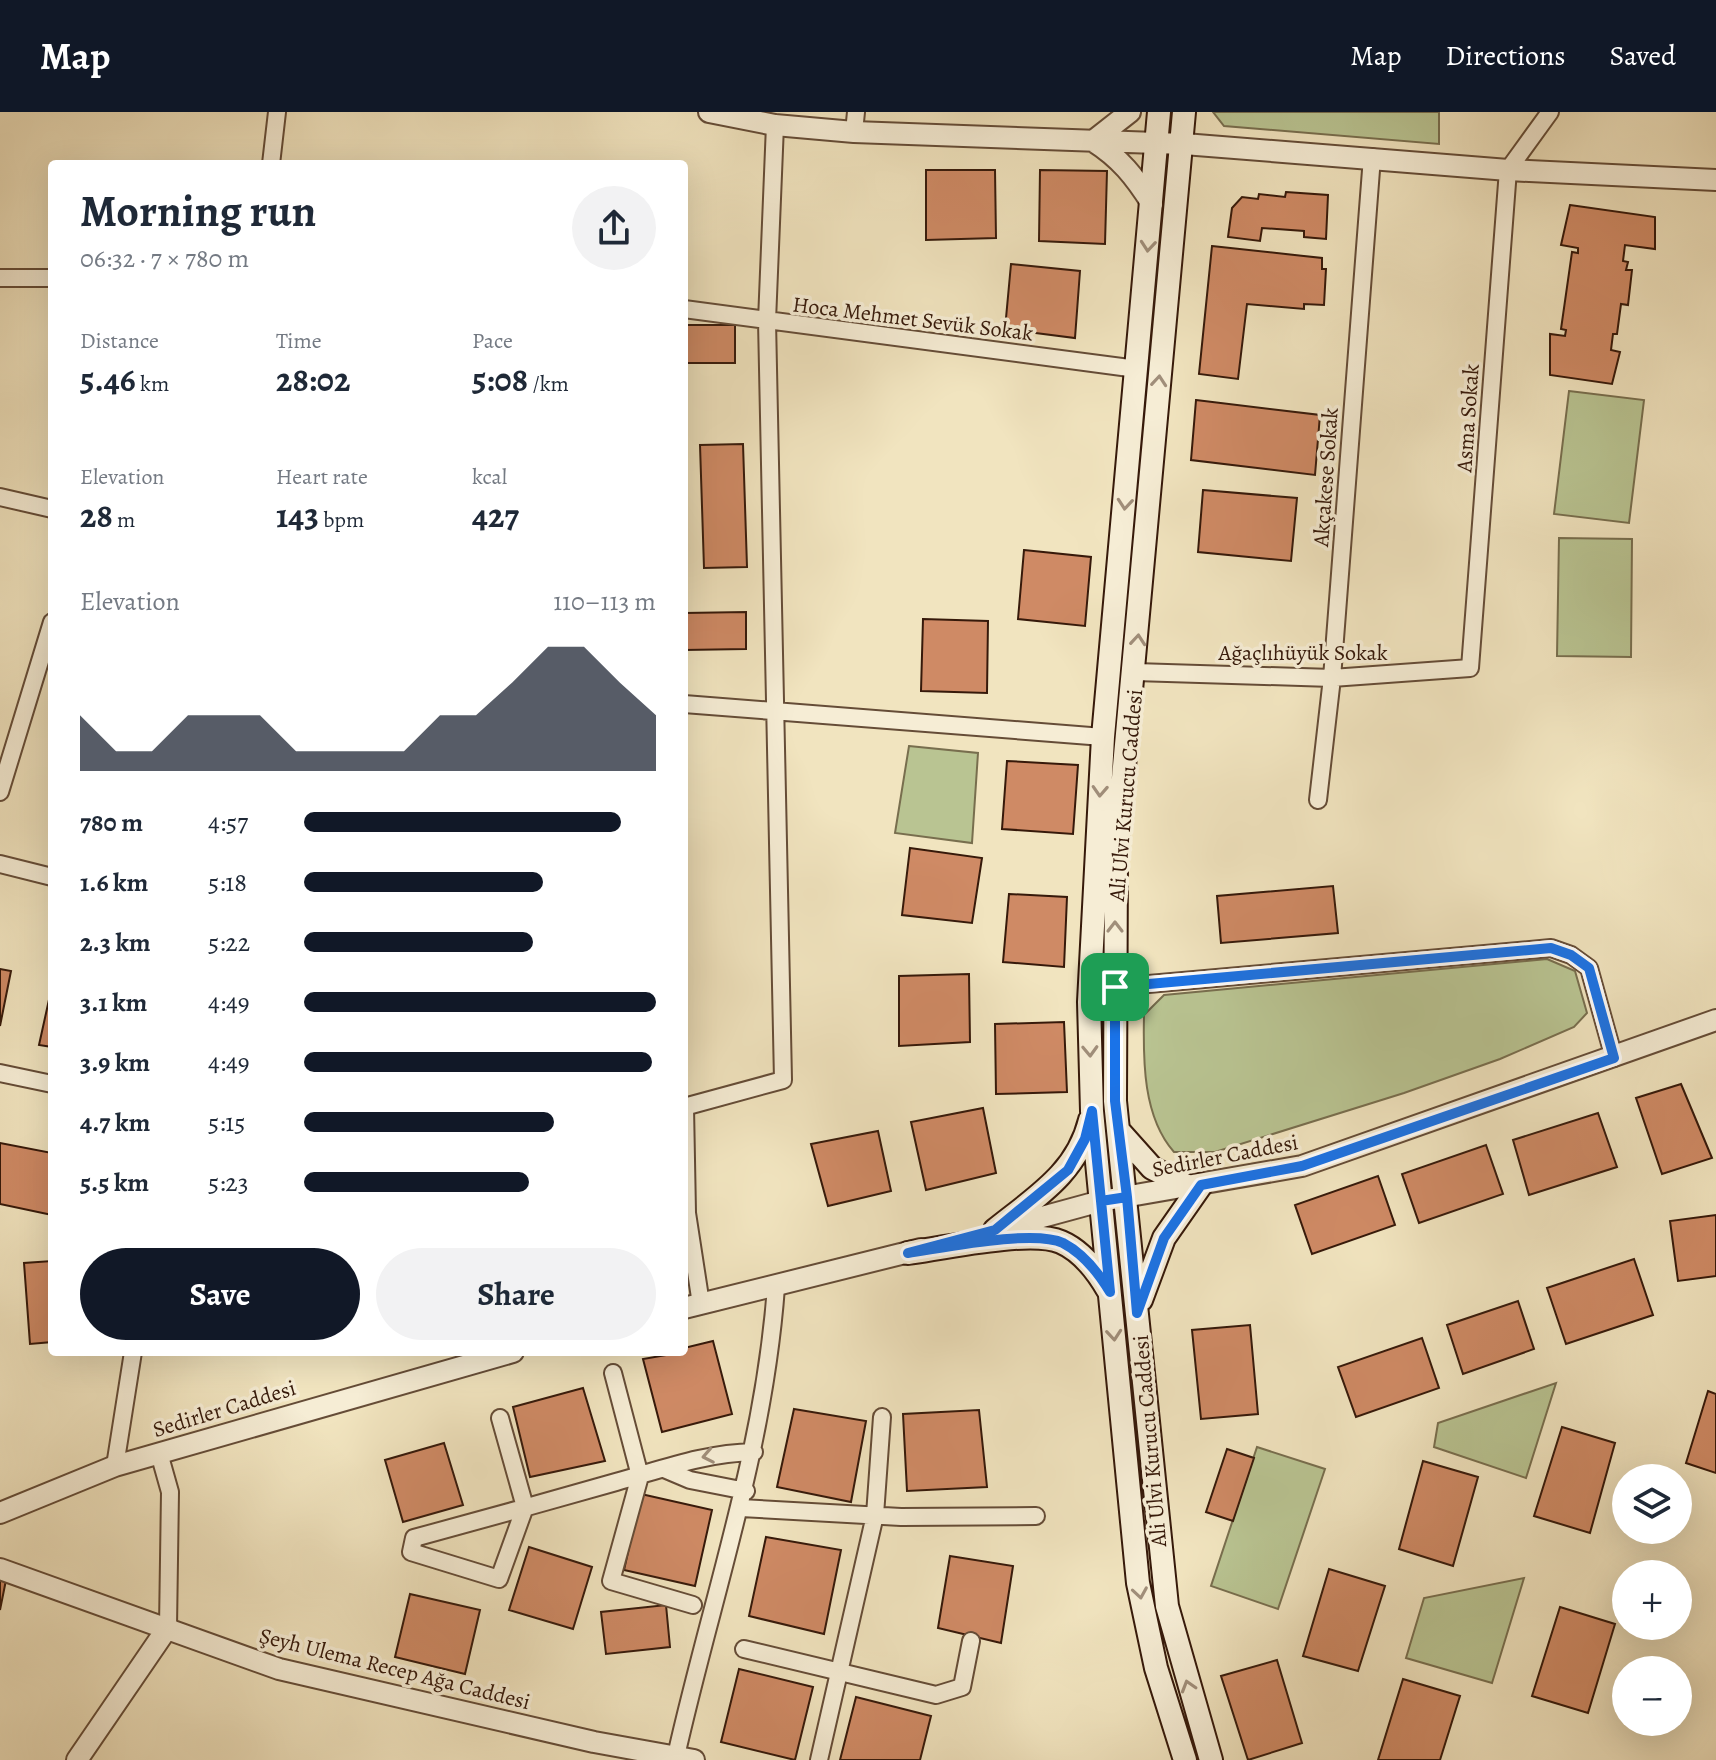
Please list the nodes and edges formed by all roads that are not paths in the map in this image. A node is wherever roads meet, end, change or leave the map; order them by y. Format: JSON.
{"nodes":[{"id":1,"x":277,"y":112,"type":"edge"},
{"id":2,"x":709,"y":112,"type":"edge"},
{"id":3,"x":1130,"y":112,"type":"edge"},
{"id":4,"x":1159,"y":112,"type":"edge"},
{"id":5,"x":1184,"y":112,"type":"edge"},
{"id":6,"x":1550,"y":112,"type":"edge"},
{"id":7,"x":855,"y":122,"type":"edge"},
{"id":8,"x":775,"y":125,"type":"junction"},
{"id":9,"x":1093,"y":141,"type":"junction"},
{"id":10,"x":1158,"y":143,"type":"junction"},
{"id":11,"x":1184,"y":144,"type":"junction"},
{"id":12,"x":1372,"y":157,"type":"junction"},
{"id":13,"x":271,"y":160,"type":"edge"},
{"id":14,"x":1508,"y":170,"type":"junction"},
{"id":15,"x":1716,"y":180,"type":"edge"},
{"id":16,"x":1152,"y":204,"type":"junction"},
{"id":17,"x":0,"y":278,"type":"edge"},
{"id":18,"x":48,"y":278,"type":"edge"},
{"id":19,"x":688,"y":310,"type":"edge"},
{"id":20,"x":767,"y":321,"type":"junction"},
{"id":21,"x":1137,"y":369,"type":"junction"},
{"id":22,"x":0,"y":497,"type":"edge"},
{"id":23,"x":48,"y":508,"type":"edge"},
{"id":24,"x":48,"y":635,"type":"edge"},
{"id":25,"x":1470,"y":668,"type":"joint"},
{"id":26,"x":1135,"y":672,"type":"junction"},
{"id":27,"x":1332,"y":678,"type":"junction"},
{"id":28,"x":688,"y":704,"type":"edge"},
{"id":29,"x":776,"y":713,"type":"junction"},
{"id":30,"x":1103,"y":737,"type":"junction"},
{"id":31,"x":0,"y":792,"type":"edge"},
{"id":32,"x":1318,"y":800,"type":"dead end"},
{"id":33,"x":0,"y":864,"type":"edge"},
{"id":34,"x":48,"y":876,"type":"edge"},
{"id":35,"x":1115,"y":987,"type":"junction"},
{"id":36,"x":1716,"y":1020,"type":"edge"},
{"id":37,"x":1614,"y":1058,"type":"junction"},
{"id":38,"x":0,"y":1073,"type":"edge"},
{"id":39,"x":48,"y":1083,"type":"edge"},
{"id":40,"x":688,"y":1106,"type":"edge"},
{"id":41,"x":1092,"y":1111,"type":"junction"},
{"id":42,"x":1118,"y":1130,"type":"junction"},
{"id":43,"x":1195,"y":1186,"type":"junction"},
{"id":44,"x":1127,"y":1197,"type":"junction"},
{"id":45,"x":1101,"y":1201,"type":"junction"},
{"id":46,"x":688,"y":1228,"type":"edge"},
{"id":47,"x":995,"y":1230,"type":"junction"},
{"id":48,"x":908,"y":1253,"type":"junction"},
{"id":49,"x":776,"y":1287,"type":"junction"},
{"id":50,"x":1110,"y":1292,"type":"junction"},
{"id":51,"x":693,"y":1306,"type":"edge"},
{"id":52,"x":1137,"y":1313,"type":"junction"},
{"id":53,"x":132,"y":1356,"type":"edge"},
{"id":54,"x":499,"y":1356,"type":"edge"},
{"id":55,"x":613,"y":1373,"type":"dead end"},
{"id":56,"x":882,"y":1417,"type":"dead end"},
{"id":57,"x":500,"y":1418,"type":"dead end"},
{"id":58,"x":754,"y":1452,"type":"junction"},
{"id":59,"x":159,"y":1453,"type":"junction"},
{"id":60,"x":115,"y":1466,"type":"junction"},
{"id":61,"x":664,"y":1469,"type":"junction"},
{"id":62,"x":640,"y":1476,"type":"junction"},
{"id":63,"x":743,"y":1500,"type":"junction"},
{"id":64,"x":525,"y":1507,"type":"junction"},
{"id":65,"x":0,"y":1513,"type":"edge"},
{"id":66,"x":875,"y":1515,"type":"junction"},
{"id":67,"x":1036,"y":1516,"type":"dead end"},
{"id":68,"x":0,"y":1569,"type":"edge"},
{"id":69,"x":693,"y":1605,"type":"dead end"},
{"id":70,"x":168,"y":1627,"type":"junction"},
{"id":71,"x":971,"y":1641,"type":"dead end"},
{"id":72,"x":744,"y":1649,"type":"dead end"},
{"id":73,"x":840,"y":1672,"type":"junction"},
{"id":74,"x":685,"y":1758,"type":"edge"},
{"id":75,"x":77,"y":1760,"type":"edge"},
{"id":76,"x":819,"y":1760,"type":"edge"},
{"id":77,"x":1185,"y":1760,"type":"edge"},
{"id":78,"x":1211,"y":1760,"type":"edge"}],
"edges":[{"from":1,"to":13,"type":"street"},
{"from":2,"to":8,"type":"street"},
{"from":3,"to":9,"type":"street"},
{"from":4,"to":10,"type":"main road","name":"Ali Ulvi Kurucu Caddesi"},
{"from":5,"to":11,"type":"main road","name":"Ali Ulvi Kurucu Caddesi"},
{"from":6,"to":14,"type":"street"},
{"from":7,"to":8,"type":"street"},
{"from":7,"to":9,"type":"street"},
{"from":8,"to":20,"type":"street"},
{"from":9,"to":10,"type":"street"},
{"from":9,"to":16,"type":"street"},
{"from":10,"to":11,"type":"street"},
{"from":10,"to":16,"type":"main road","name":"Ali Ulvi Kurucu Caddesi"},
{"from":11,"to":12,"type":"street"},
{"from":26,"to":11,"type":"main road","name":"Ali Ulvi Kurucu Caddesi","one_way":true},
{"from":12,"to":14,"type":"street"},
{"from":12,"to":27,"type":"street","name":"Akçakese Sokak"},
{"from":14,"to":15,"type":"street"},
{"from":14,"to":25,"type":"street","name":"Asma Sokak"},
{"from":16,"to":21,"type":"main road","name":"Ali Ulvi Kurucu Caddesi","one_way":true},
{"from":17,"to":18,"type":"street"},
{"from":19,"to":20,"type":"street","name":"Hoca Mehmet Sevük Sokak"},
{"from":20,"to":21,"type":"street","name":"Hoca Mehmet Sevük Sokak"},
{"from":20,"to":29,"type":"street"},
{"from":21,"to":30,"type":"main road","name":"Ali Ulvi Kurucu Caddesi","one_way":true},
{"from":22,"to":23,"type":"street"},
{"from":24,"to":31,"type":"street"},
{"from":25,"to":27,"type":"street","name":"Ağaçlıhüyük Sokak"},
{"from":26,"to":27,"type":"street","name":"Ağaçlıhüyük Sokak"},
{"from":35,"to":26,"type":"main road","name":"Ali Ulvi Kurucu Caddesi","one_way":true},
{"from":27,"to":32,"type":"street","name":"Akçakese Sokak"},
{"from":28,"to":29,"type":"street"},
{"from":29,"to":30,"type":"street"},
{"from":29,"to":40,"type":"street"},
{"from":30,"to":41,"type":"main road","name":"Ali Ulvi Kurucu Caddesi","one_way":true},
{"from":33,"to":34,"type":"street"},
{"from":35,"to":37,"type":"street"},
{"from":35,"to":42,"type":"main road","name":"Ali Ulvi Kurucu Caddesi"},
{"from":36,"to":37,"type":"street","name":"Sedirler Caddesi"},
{"from":37,"to":43,"type":"street","name":"Sedirler Caddesi"},
{"from":38,"to":39,"type":"street"},
{"from":41,"to":45,"type":"main road","name":"Ali Ulvi Kurucu Caddesi"},
{"from":41,"to":47,"type":"main road"},
{"from":42,"to":43,"type":"main road"},
{"from":42,"to":44,"type":"main road","name":"Ali Ulvi Kurucu Caddesi"},
{"from":43,"to":44,"type":"street","name":"Sedirler Caddesi"},
{"from":43,"to":52,"type":"main road"},
{"from":44,"to":45,"type":"street","name":"Sedirler Caddesi"},
{"from":44,"to":52,"type":"main road","name":"Ali Ulvi Kurucu Caddesi"},
{"from":45,"to":47,"type":"street","name":"Sedirler Caddesi"},
{"from":45,"to":50,"type":"main road","name":"Ali Ulvi Kurucu Caddesi"},
{"from":46,"to":51,"type":"street"},
{"from":47,"to":48,"type":"street","name":"Sedirler Caddesi"},
{"from":48,"to":49,"type":"street","name":"Sedirler Caddesi"},
{"from":48,"to":50,"type":"main road"},
{"from":49,"to":51,"type":"street","name":"Sedirler Caddesi"},
{"from":49,"to":58,"type":"street"},
{"from":50,"to":77,"type":"main road","name":"Ali Ulvi Kurucu Caddesi","one_way":true},
{"from":78,"to":52,"type":"main road","name":"Ali Ulvi Kurucu Caddesi","one_way":true},
{"from":53,"to":60,"type":"street"},
{"from":54,"to":59,"type":"street","name":"Sedirler Caddesi"},
{"from":55,"to":62,"type":"street"},
{"from":56,"to":66,"type":"street"},
{"from":57,"to":64,"type":"street"},
{"from":58,"to":61,"type":"street","one_way":true},
{"from":58,"to":63,"type":"street"},
{"from":59,"to":60,"type":"street","name":"Sedirler Caddesi"},
{"from":59,"to":70,"type":"street"},
{"from":60,"to":65,"type":"street","name":"Sedirler Caddesi"},
{"from":61,"to":62,"type":"street"},
{"from":61,"to":63,"type":"street"},
{"from":62,"to":64,"type":"street"},
{"from":62,"to":69,"type":"street"},
{"from":63,"to":66,"type":"street"},
{"from":63,"to":74,"type":"street"},
{"from":64,"to":64,"type":"street"},
{"from":66,"to":67,"type":"street"},
{"from":66,"to":73,"type":"street"},
{"from":68,"to":70,"type":"street","name":"Şeyh Ulema Recep Ağa Caddesi"},
{"from":70,"to":74,"type":"street","name":"Şeyh Ulema Recep Ağa Caddesi"},
{"from":70,"to":75,"type":"street"},
{"from":71,"to":73,"type":"street"},
{"from":72,"to":73,"type":"street"},
{"from":73,"to":76,"type":"street"}]}
